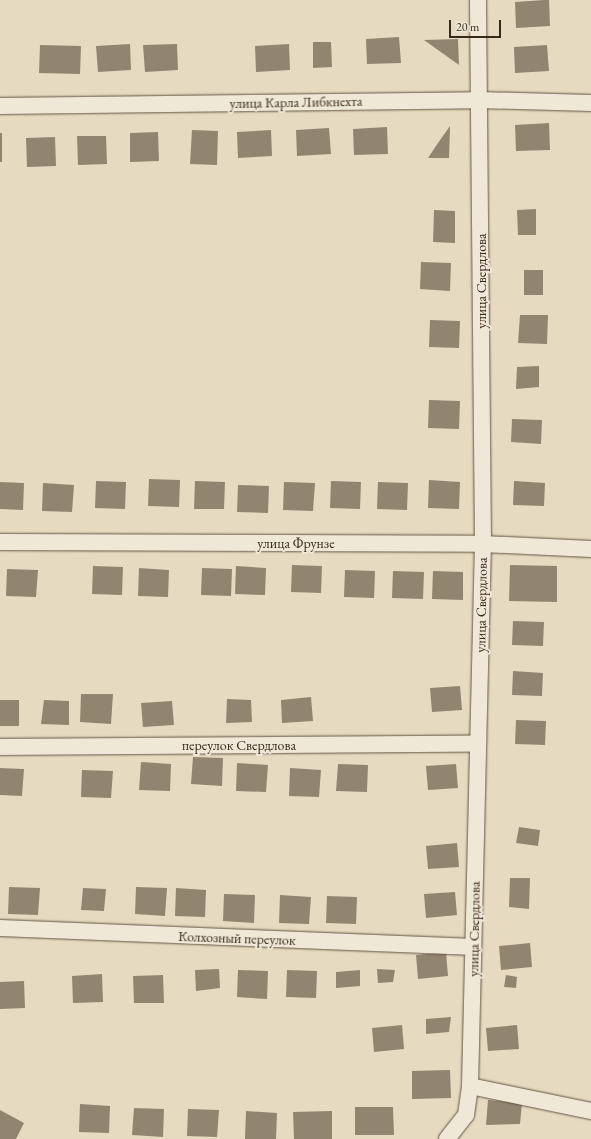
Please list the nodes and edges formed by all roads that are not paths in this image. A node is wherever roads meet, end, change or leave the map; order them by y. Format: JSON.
{"nodes":[{"id":1,"x":478,"y":0,"type":"edge"},
{"id":2,"x":479,"y":100,"type":"junction"},
{"id":3,"x":591,"y":103,"type":"edge"},
{"id":4,"x":0,"y":106,"type":"edge"},
{"id":5,"x":0,"y":542,"type":"edge"},
{"id":6,"x":483,"y":544,"type":"junction"},
{"id":7,"x":591,"y":549,"type":"edge"},
{"id":8,"x":478,"y":744,"type":"junction"},
{"id":9,"x":0,"y":747,"type":"edge"},
{"id":10,"x":0,"y":928,"type":"edge"},
{"id":11,"x":473,"y":947,"type":"junction"},
{"id":12,"x":470,"y":1086,"type":"junction"},
{"id":13,"x":591,"y":1111,"type":"edge"},
{"id":14,"x":448,"y":1139,"type":"edge"}],
"edges":[{"from":1,"to":2,"type":"street","name":"улица Свердлова"},
{"from":2,"to":3,"type":"street","name":"улица Карла Либкнехта"},
{"from":2,"to":4,"type":"street","name":"улица Карла Либкнехта"},
{"from":2,"to":6,"type":"street","name":"улица Свердлова"},
{"from":5,"to":6,"type":"street","name":"улица Фрунзе"},
{"from":6,"to":7,"type":"street","name":"улица Фрунзе"},
{"from":6,"to":8,"type":"street","name":"улица Свердлова"},
{"from":8,"to":9,"type":"street","name":"переулок Свердлова"},
{"from":8,"to":11,"type":"street","name":"улица Свердлова"},
{"from":10,"to":11,"type":"street","name":"Колхозный переулок"},
{"from":11,"to":12,"type":"street","name":"улица Свердлова"},
{"from":12,"to":13,"type":"street"},
{"from":12,"to":14,"type":"street","name":"улица Свердлова"}]}
